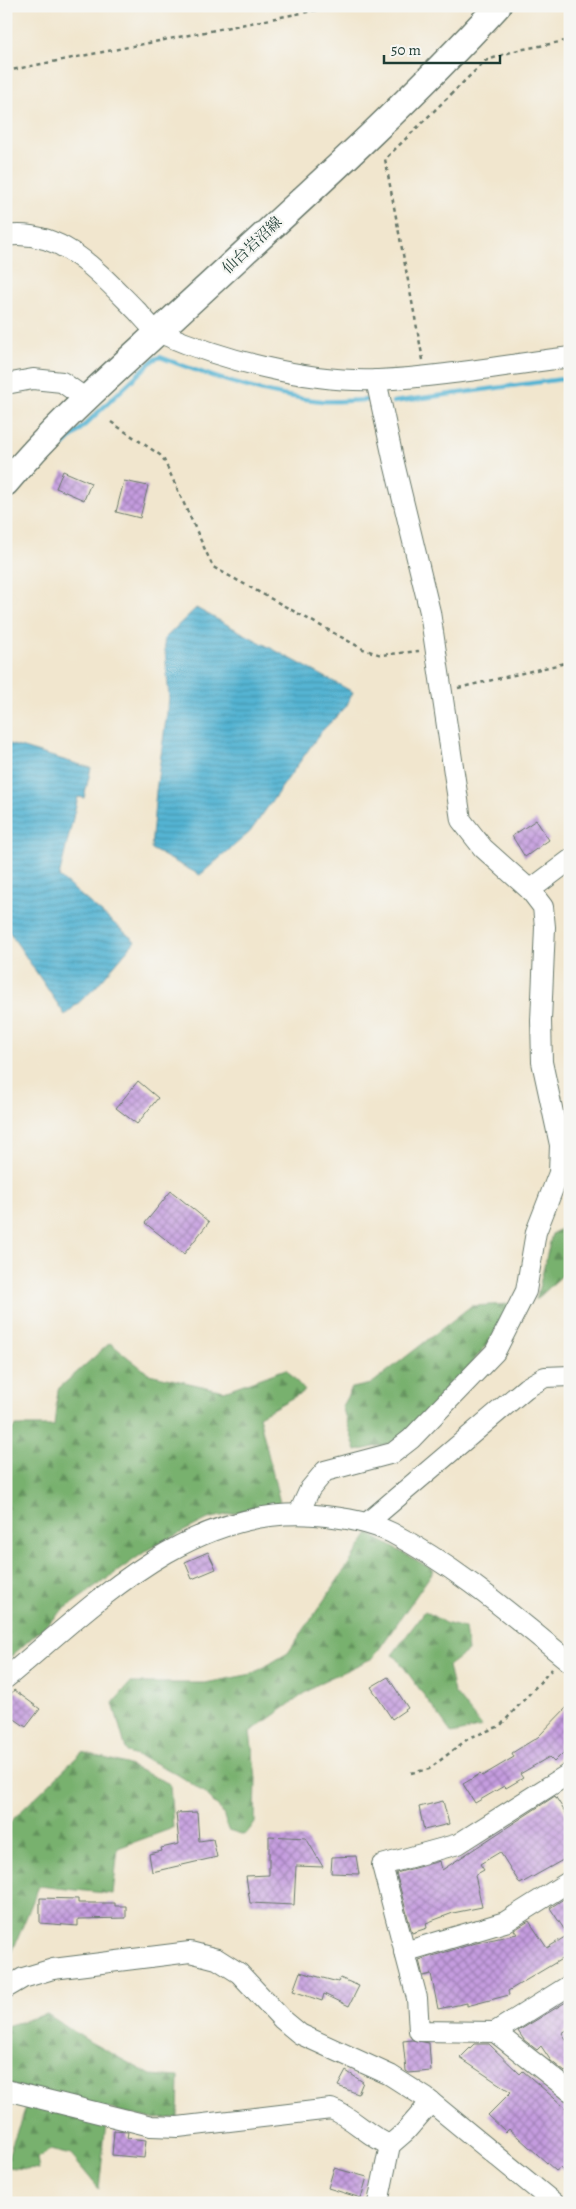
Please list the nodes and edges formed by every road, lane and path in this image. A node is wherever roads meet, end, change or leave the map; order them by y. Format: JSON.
{"nodes":[{"id":1,"x":337,"y":6,"type":"edge"},
{"id":2,"x":498,"y":6,"type":"edge"},
{"id":3,"x":570,"y":40,"type":"edge"},
{"id":4,"x":6,"y":72,"type":"edge"},
{"id":5,"x":6,"y":236,"type":"edge"},
{"id":6,"x":158,"y":332,"type":"junction"},
{"id":7,"x":570,"y":357,"type":"edge"},
{"id":8,"x":426,"y":376,"type":"junction"},
{"id":9,"x":376,"y":380,"type":"junction"},
{"id":10,"x":6,"y":384,"type":"edge"},
{"id":11,"x":86,"y":399,"type":"junction"},
{"id":12,"x":111,"y":422,"type":"dead end"},
{"id":13,"x":6,"y":483,"type":"edge"},
{"id":14,"x":436,"y":648,"type":"junction"},
{"id":15,"x":570,"y":662,"type":"edge"},
{"id":16,"x":442,"y":692,"type":"junction"},
{"id":17,"x":570,"y":860,"type":"edge"},
{"id":18,"x":530,"y":890,"type":"junction"},
{"id":19,"x":570,"y":1376,"type":"edge"},
{"id":20,"x":299,"y":1513,"type":"junction"},
{"id":21,"x":367,"y":1524,"type":"junction"},
{"id":22,"x":567,"y":1659,"type":"edge"},
{"id":23,"x":6,"y":1678,"type":"edge"},
{"id":24,"x":570,"y":1773,"type":"edge"},
{"id":25,"x":411,"y":1774,"type":"dead end"},
{"id":26,"x":570,"y":1881,"type":"edge"},
{"id":27,"x":404,"y":1952,"type":"junction"},
{"id":28,"x":570,"y":1985,"type":"edge"},
{"id":29,"x":6,"y":1988,"type":"edge"},
{"id":30,"x":495,"y":2032,"type":"junction"},
{"id":31,"x":569,"y":2089,"type":"edge"},
{"id":32,"x":6,"y":2090,"type":"edge"},
{"id":33,"x":431,"y":2102,"type":"junction"},
{"id":34,"x":390,"y":2145,"type":"junction"},
{"id":35,"x":378,"y":2203,"type":"edge"},
{"id":36,"x":554,"y":2203,"type":"edge"}],
"edges":[{"from":1,"to":4,"type":"path"},
{"from":2,"to":6,"type":"main road","name":"仙台岩沼線"},
{"from":3,"to":8,"type":"path"},
{"from":5,"to":6,"type":"street"},
{"from":6,"to":9,"type":"street"},
{"from":6,"to":11,"type":"main road","name":"仙台岩沼線"},
{"from":7,"to":8,"type":"street"},
{"from":8,"to":9,"type":"street"},
{"from":9,"to":14,"type":"street"},
{"from":10,"to":11,"type":"street"},
{"from":11,"to":13,"type":"main road","name":"仙台岩沼線"},
{"from":12,"to":14,"type":"path"},
{"from":14,"to":16,"type":"street"},
{"from":15,"to":16,"type":"path"},
{"from":16,"to":18,"type":"street"},
{"from":17,"to":18,"type":"street"},
{"from":18,"to":20,"type":"street"},
{"from":19,"to":21,"type":"street"},
{"from":20,"to":21,"type":"street"},
{"from":20,"to":23,"type":"street"},
{"from":21,"to":22,"type":"street"},
{"from":22,"to":25,"type":"path"},
{"from":24,"to":27,"type":"street"},
{"from":26,"to":27,"type":"street"},
{"from":27,"to":30,"type":"street"},
{"from":28,"to":30,"type":"street"},
{"from":29,"to":33,"type":"street"},
{"from":30,"to":31,"type":"street"},
{"from":32,"to":34,"type":"street"},
{"from":33,"to":34,"type":"street"},
{"from":33,"to":36,"type":"street"},
{"from":34,"to":35,"type":"street"}]}
